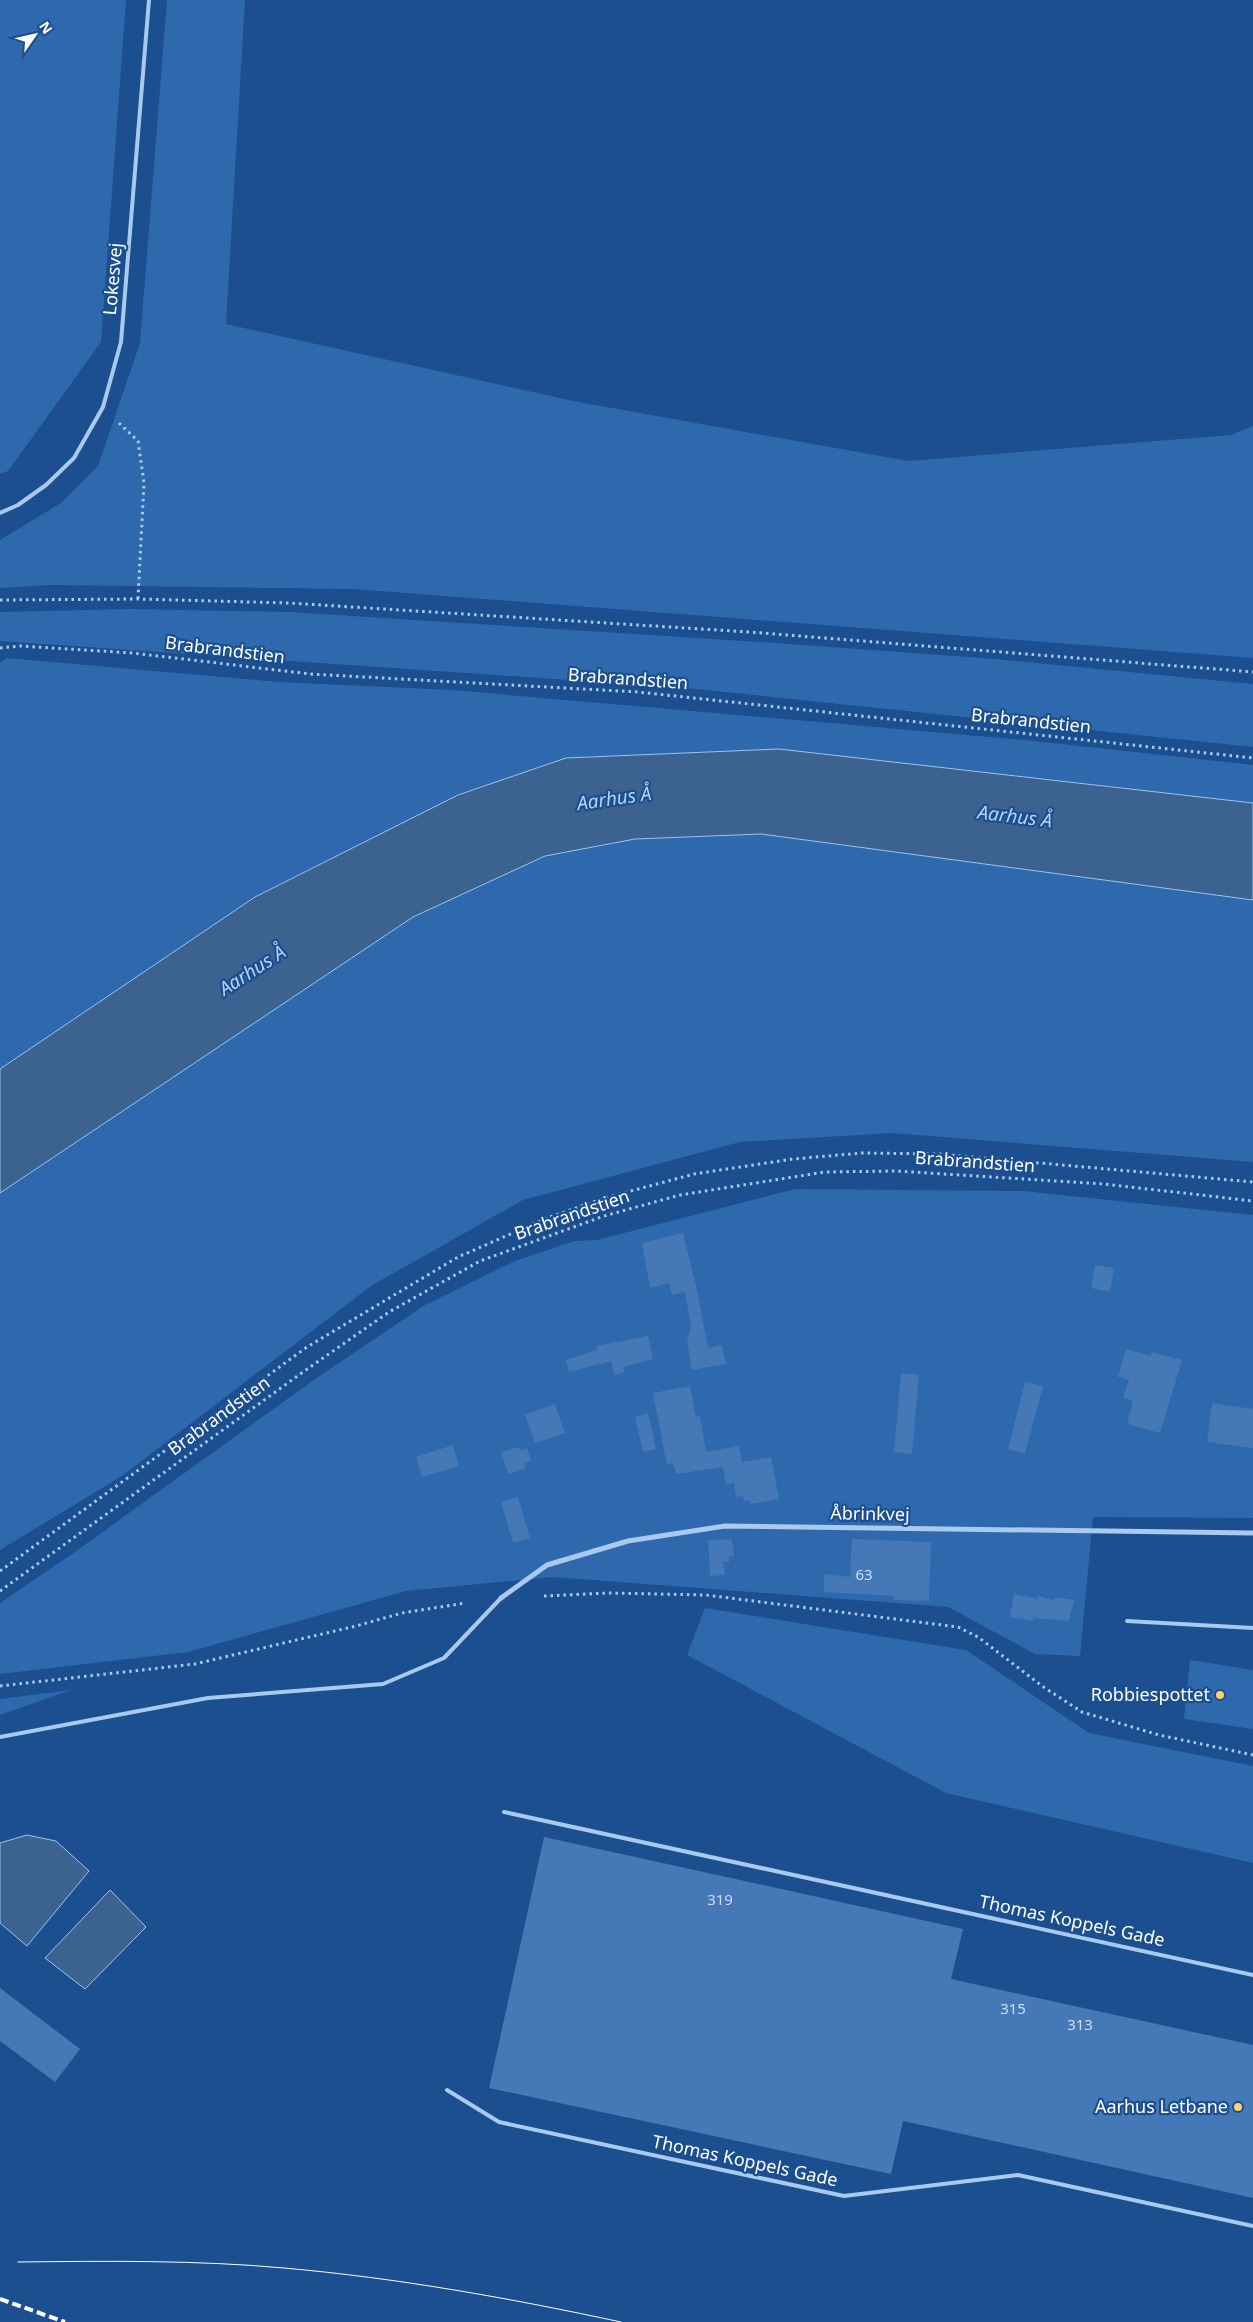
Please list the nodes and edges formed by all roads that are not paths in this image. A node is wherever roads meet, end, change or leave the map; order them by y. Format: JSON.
{"nodes":[{"id":1,"x":149,"y":0,"type":"edge"},
{"id":2,"x":0,"y":513,"type":"edge"},
{"id":3,"x":1253,"y":1533,"type":"edge"},
{"id":4,"x":501,"y":1598,"type":"joint"},
{"id":5,"x":1127,"y":1621,"type":"dead end"},
{"id":6,"x":1253,"y":1628,"type":"edge"},
{"id":7,"x":0,"y":1738,"type":"edge"},
{"id":8,"x":504,"y":1812,"type":"dead end"},
{"id":9,"x":1253,"y":1975,"type":"edge"},
{"id":10,"x":447,"y":2090,"type":"dead end"},
{"id":11,"x":1253,"y":2226,"type":"edge"}],
"edges":[{"from":1,"to":2,"type":"lane","name":"Lokesvej"},
{"from":3,"to":4,"type":"street","name":"Åbrinkvej"},
{"from":4,"to":7,"type":"lane"},
{"from":5,"to":6,"type":"lane"},
{"from":8,"to":9,"type":"lane","name":"Thomas Koppels Gade"},
{"from":10,"to":11,"type":"lane","name":"Thomas Koppels Gade"}]}
